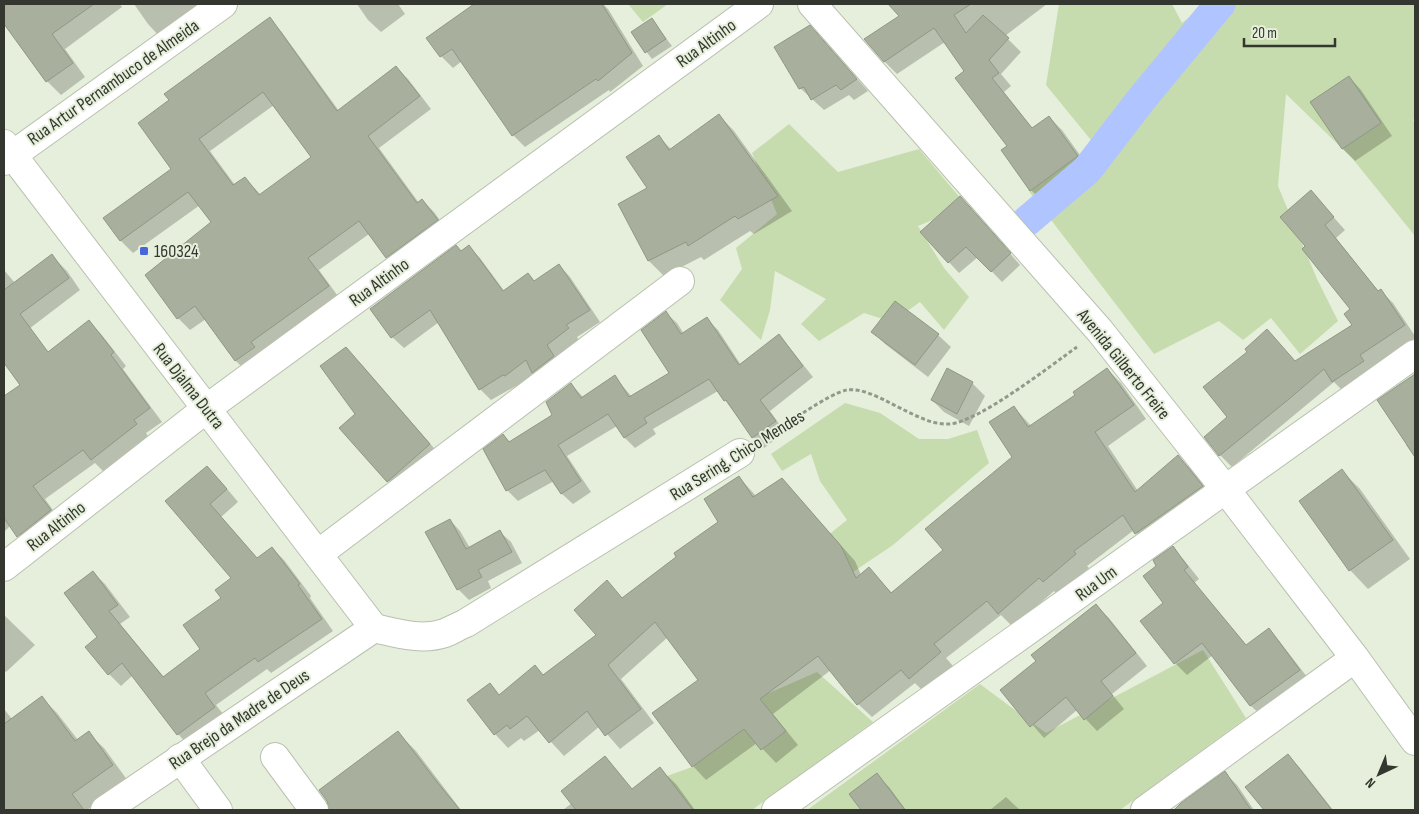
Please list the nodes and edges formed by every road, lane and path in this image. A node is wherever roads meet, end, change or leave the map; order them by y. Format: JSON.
{"nodes":[{"id":1,"x":223,"y":4,"type":"edge"},
{"id":2,"x":760,"y":4,"type":"edge"},
{"id":3,"x":812,"y":4,"type":"edge"},
{"id":4,"x":6,"y":153,"type":"edge"},
{"id":5,"x":680,"y":281,"type":"dead end"},
{"id":6,"x":1100,"y":332,"type":"junction"},
{"id":7,"x":1415,"y":354,"type":"edge"},
{"id":8,"x":206,"y":409,"type":"junction"},
{"id":9,"x":740,"y":453,"type":"joint"},
{"id":10,"x":1226,"y":490,"type":"junction"},
{"id":11,"x":318,"y":554,"type":"junction"},
{"id":12,"x":4,"y":566,"type":"edge"},
{"id":13,"x":374,"y":628,"type":"junction"},
{"id":14,"x":1355,"y":658,"type":"junction"},
{"id":15,"x":1415,"y":741,"type":"edge"},
{"id":16,"x":275,"y":757,"type":"dead end"},
{"id":17,"x":180,"y":758,"type":"junction"},
{"id":18,"x":105,"y":810,"type":"edge"},
{"id":19,"x":218,"y":810,"type":"edge"},
{"id":20,"x":314,"y":810,"type":"edge"},
{"id":21,"x":776,"y":810,"type":"edge"},
{"id":22,"x":1144,"y":810,"type":"edge"}],
"edges":[{"from":1,"to":4,"type":"street","name":"Rua Artur Pernambuco de Almeida"},
{"from":2,"to":8,"type":"street","name":"Rua Altinho"},
{"from":3,"to":6,"type":"street","name":"Avenida Gilberto Freire"},
{"from":4,"to":8,"type":"street","name":"Rua Djalma Dutra"},
{"from":5,"to":11,"type":"street"},
{"from":6,"to":9,"type":"path","name":"Rua Sering. Chico Mendes"},
{"from":6,"to":10,"type":"street","name":"Avenida Gilberto Freire"},
{"from":7,"to":10,"type":"street","name":"Rua Um"},
{"from":8,"to":11,"type":"street","name":"Rua Djalma Dutra"},
{"from":8,"to":12,"type":"street","name":"Rua Altinho"},
{"from":9,"to":13,"type":"street","name":"Rua Sering. Chico Mendes"},
{"from":10,"to":14,"type":"street","name":"Avenida Gilberto Freire"},
{"from":10,"to":21,"type":"street","name":"Rua Um"},
{"from":11,"to":13,"type":"street","name":"Rua Djalma Dutra"},
{"from":13,"to":17,"type":"street","name":"Rua Brejo da Madre de Deus"},
{"from":14,"to":15,"type":"street","name":"Avenida Gilberto Freire"},
{"from":14,"to":22,"type":"street"},
{"from":16,"to":20,"type":"street"},
{"from":17,"to":18,"type":"street","name":"Rua Brejo da Madre de Deus"},
{"from":17,"to":19,"type":"street"}]}
